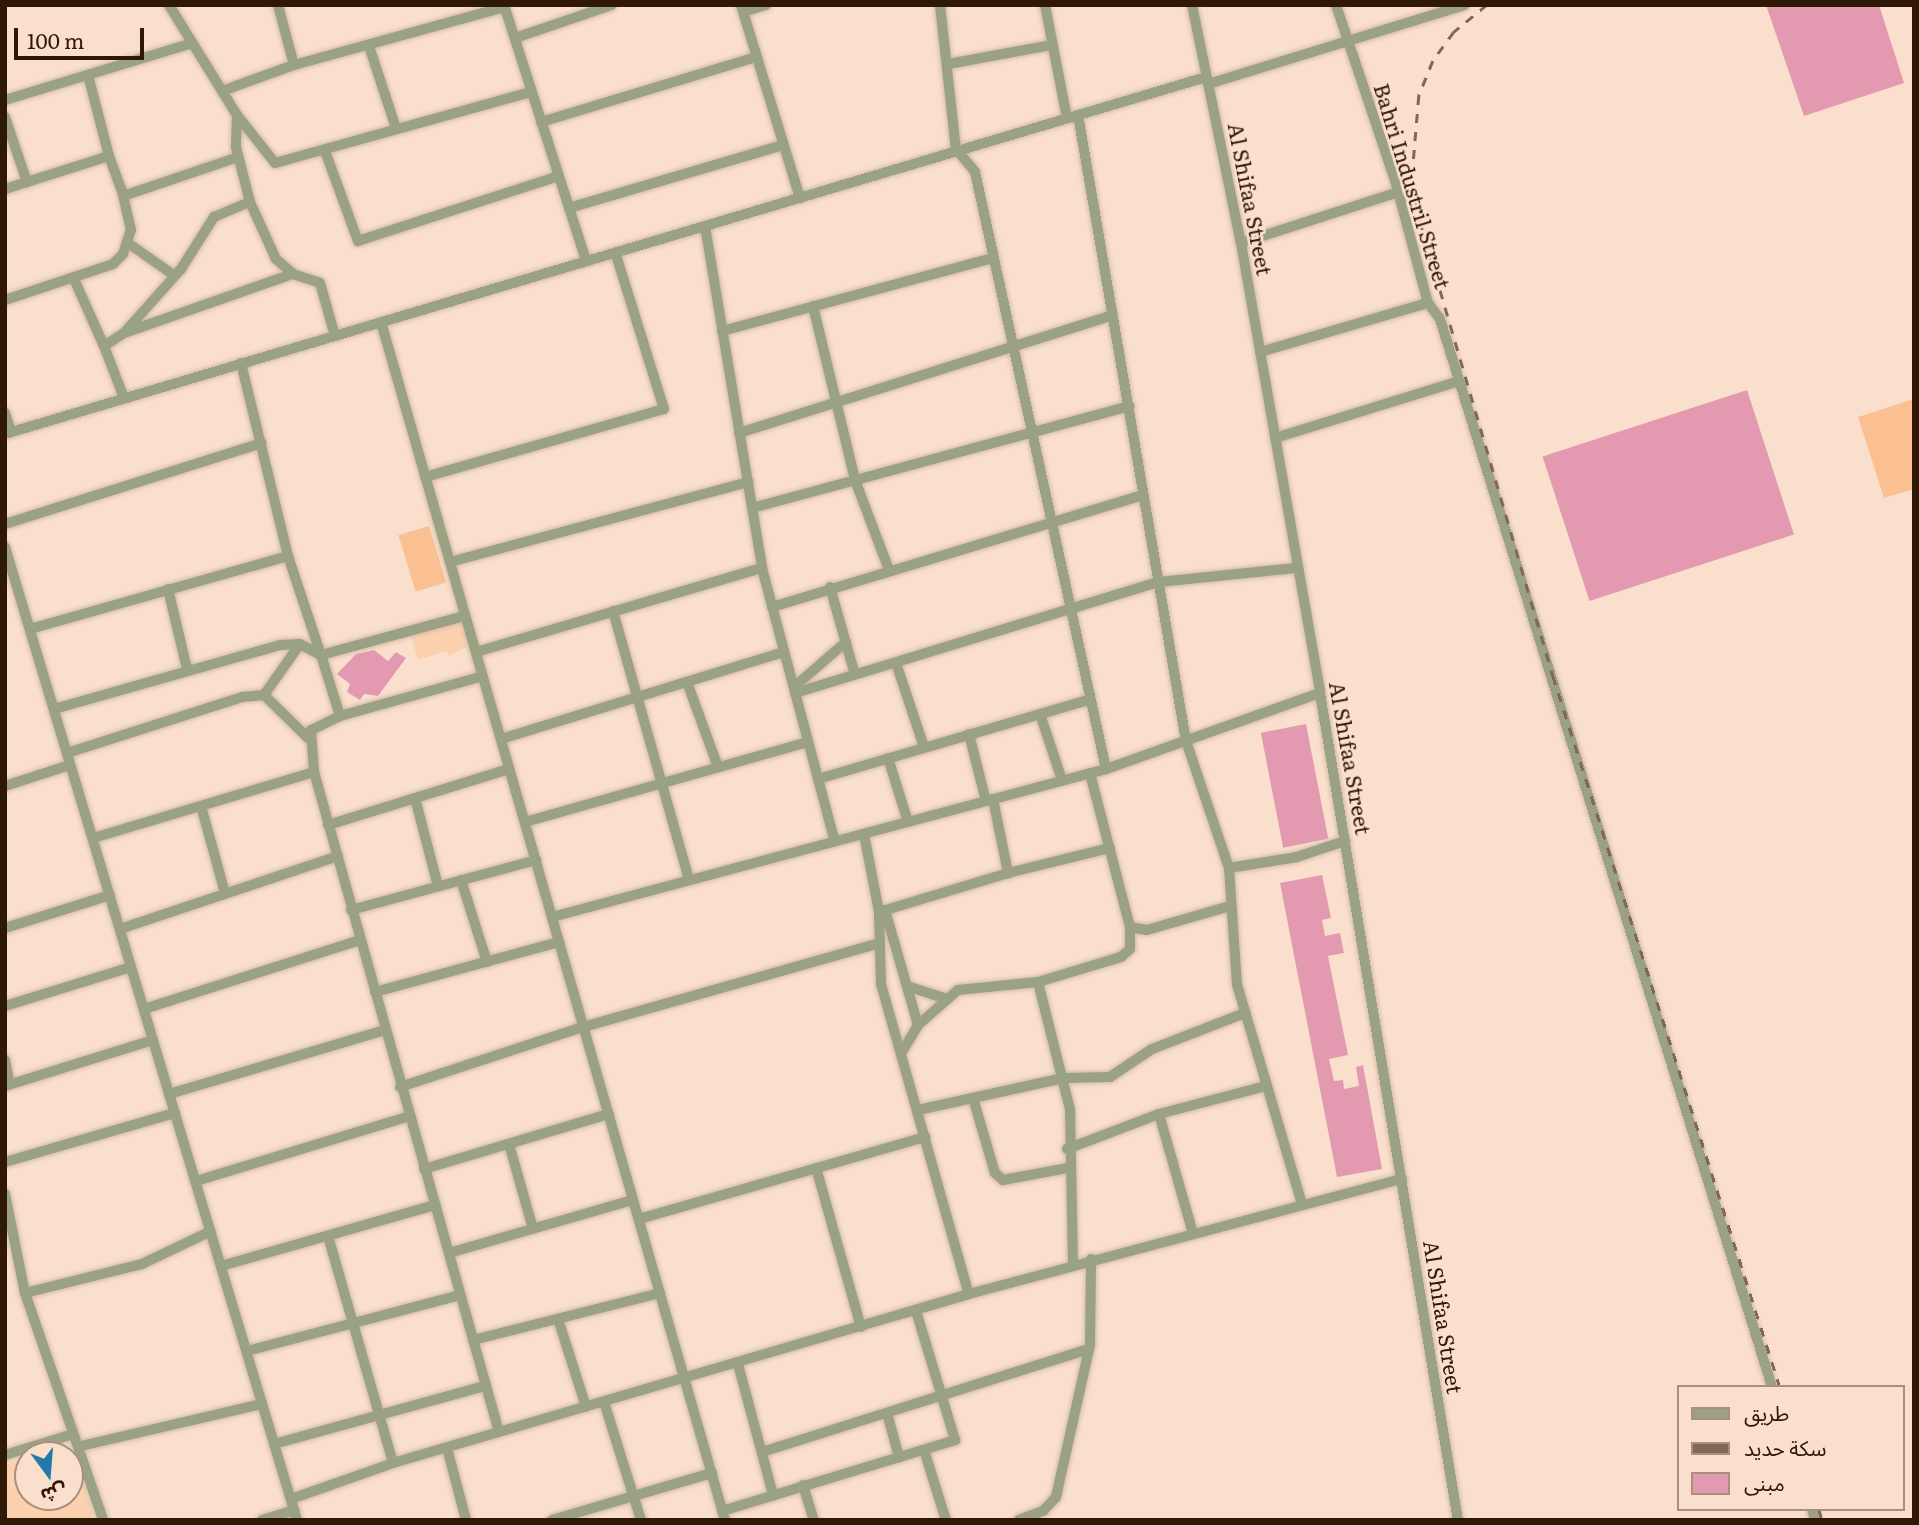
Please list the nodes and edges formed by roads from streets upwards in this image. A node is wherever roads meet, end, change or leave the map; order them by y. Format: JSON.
{"nodes":[{"id":1,"x":170,"y":5,"type":"edge"},
{"id":2,"x":278,"y":5,"type":"edge"},
{"id":3,"x":612,"y":5,"type":"edge"},
{"id":4,"x":766,"y":5,"type":"edge"},
{"id":5,"x":940,"y":5,"type":"edge"},
{"id":6,"x":1045,"y":5,"type":"edge"},
{"id":7,"x":1192,"y":5,"type":"edge"},
{"id":8,"x":1336,"y":5,"type":"edge"},
{"id":9,"x":1464,"y":5,"type":"edge"},
{"id":10,"x":505,"y":6,"type":"edge"},
{"id":11,"x":742,"y":9,"type":"edge"},
{"id":12,"x":515,"y":38,"type":"junction"},
{"id":13,"x":1348,"y":40,"type":"junction"},
{"id":14,"x":193,"y":43,"type":"junction"},
{"id":15,"x":1052,"y":45,"type":"junction"},
{"id":16,"x":369,"y":46,"type":"junction"},
{"id":17,"x":755,"y":57,"type":"junction"},
{"id":18,"x":948,"y":64,"type":"junction"},
{"id":19,"x":294,"y":65,"type":"junction"},
{"id":20,"x":88,"y":75,"type":"junction"},
{"id":21,"x":1207,"y":80,"type":"junction"},
{"id":22,"x":222,"y":91,"type":"junction"},
{"id":23,"x":531,"y":92,"type":"junction"},
{"id":24,"x":5,"y":100,"type":"edge"},
{"id":25,"x":237,"y":115,"type":"junction"},
{"id":26,"x":1078,"y":115,"type":"junction"},
{"id":27,"x":5,"y":117,"type":"edge"},
{"id":28,"x":1067,"y":118,"type":"junction"},
{"id":29,"x":541,"y":122,"type":"junction"},
{"id":30,"x":396,"y":128,"type":"junction"},
{"id":31,"x":783,"y":145,"type":"junction"},
{"id":32,"x":956,"y":149,"type":"junction"},
{"id":33,"x":325,"y":151,"type":"junction"},
{"id":34,"x":109,"y":156,"type":"junction"},
{"id":35,"x":238,"y":158,"type":"junction"},
{"id":36,"x":559,"y":176,"type":"junction"},
{"id":37,"x":27,"y":182,"type":"junction"},
{"id":38,"x":5,"y":189,"type":"edge"},
{"id":39,"x":1396,"y":193,"type":"junction"},
{"id":40,"x":123,"y":194,"type":"junction"},
{"id":41,"x":800,"y":198,"type":"junction"},
{"id":42,"x":250,"y":202,"type":"junction"},
{"id":43,"x":569,"y":208,"type":"junction"},
{"id":44,"x":705,"y":226,"type":"junction"},
{"id":45,"x":128,"y":243,"type":"junction"},
{"id":46,"x":1241,"y":243,"type":"junction"},
{"id":47,"x":615,"y":253,"type":"junction"},
{"id":48,"x":993,"y":258,"type":"junction"},
{"id":49,"x":586,"y":261,"type":"junction"},
{"id":50,"x":293,"y":274,"type":"junction"},
{"id":51,"x":174,"y":276,"type":"junction"},
{"id":52,"x":74,"y":279,"type":"junction"},
{"id":53,"x":5,"y":300,"type":"edge"},
{"id":54,"x":1428,"y":303,"type":"junction"},
{"id":55,"x":813,"y":306,"type":"junction"},
{"id":56,"x":1113,"y":315,"type":"junction"},
{"id":57,"x":381,"y":322,"type":"junction"},
{"id":58,"x":722,"y":331,"type":"junction"},
{"id":59,"x":124,"y":333,"type":"junction"},
{"id":60,"x":335,"y":336,"type":"junction"},
{"id":61,"x":1012,"y":345,"type":"junction"},
{"id":62,"x":104,"y":346,"type":"junction"},
{"id":63,"x":1260,"y":352,"type":"junction"},
{"id":64,"x":241,"y":363,"type":"junction"},
{"id":65,"x":1459,"y":380,"type":"junction"},
{"id":66,"x":124,"y":398,"type":"junction"},
{"id":67,"x":836,"y":402,"type":"junction"},
{"id":68,"x":1129,"y":406,"type":"junction"},
{"id":69,"x":5,"y":413,"type":"edge"},
{"id":70,"x":8,"y":433,"type":"edge"},
{"id":71,"x":739,"y":433,"type":"junction"},
{"id":72,"x":1030,"y":433,"type":"junction"},
{"id":73,"x":1275,"y":438,"type":"junction"},
{"id":74,"x":262,"y":443,"type":"junction"},
{"id":75,"x":425,"y":477,"type":"junction"},
{"id":76,"x":855,"y":480,"type":"junction"},
{"id":77,"x":748,"y":482,"type":"junction"},
{"id":78,"x":1144,"y":495,"type":"junction"},
{"id":79,"x":752,"y":508,"type":"junction"},
{"id":80,"x":1050,"y":522,"type":"junction"},
{"id":81,"x":5,"y":524,"type":"edge"},
{"id":82,"x":5,"y":547,"type":"edge"},
{"id":83,"x":288,"y":556,"type":"junction"},
{"id":84,"x":450,"y":562,"type":"junction"},
{"id":85,"x":762,"y":568,"type":"junction"},
{"id":86,"x":1298,"y":568,"type":"junction"},
{"id":87,"x":889,"y":570,"type":"junction"},
{"id":88,"x":1159,"y":582,"type":"junction"},
{"id":89,"x":830,"y":587,"type":"junction"},
{"id":90,"x":168,"y":589,"type":"junction"},
{"id":91,"x":772,"y":607,"type":"junction"},
{"id":92,"x":1070,"y":609,"type":"junction"},
{"id":93,"x":613,"y":611,"type":"junction"},
{"id":94,"x":465,"y":616,"type":"junction"},
{"id":95,"x":30,"y":629,"type":"junction"},
{"id":96,"x":846,"y":642,"type":"junction"},
{"id":97,"x":300,"y":644,"type":"junction"},
{"id":98,"x":476,"y":652,"type":"junction"},
{"id":99,"x":784,"y":652,"type":"junction"},
{"id":100,"x":321,"y":655,"type":"junction"},
{"id":101,"x":896,"y":663,"type":"junction"},
{"id":102,"x":187,"y":669,"type":"junction"},
{"id":103,"x":855,"y":675,"type":"junction"},
{"id":104,"x":482,"y":676,"type":"junction"},
{"id":105,"x":687,"y":682,"type":"junction"},
{"id":106,"x":794,"y":690,"type":"junction"},
{"id":107,"x":1320,"y":693,"type":"junction"},
{"id":108,"x":264,"y":695,"type":"junction"},
{"id":109,"x":638,"y":697,"type":"junction"},
{"id":110,"x":1089,"y":700,"type":"junction"},
{"id":111,"x":54,"y":709,"type":"junction"},
{"id":112,"x":1040,"y":714,"type":"junction"},
{"id":113,"x":340,"y":716,"type":"junction"},
{"id":114,"x":969,"y":734,"type":"junction"},
{"id":115,"x":308,"y":737,"type":"junction"},
{"id":116,"x":501,"y":739,"type":"junction"},
{"id":117,"x":808,"y":741,"type":"junction"},
{"id":118,"x":1186,"y":741,"type":"junction"},
{"id":119,"x":924,"y":747,"type":"junction"},
{"id":120,"x":67,"y":753,"type":"junction"},
{"id":121,"x":888,"y":758,"type":"junction"},
{"id":122,"x":70,"y":765,"type":"junction"},
{"id":123,"x":718,"y":767,"type":"junction"},
{"id":124,"x":509,"y":769,"type":"junction"},
{"id":125,"x":1106,"y":769,"type":"junction"},
{"id":126,"x":314,"y":772,"type":"junction"},
{"id":127,"x":1090,"y":773,"type":"junction"},
{"id":128,"x":818,"y":779,"type":"junction"},
{"id":129,"x":1062,"y":780,"type":"junction"},
{"id":130,"x":662,"y":783,"type":"junction"},
{"id":131,"x":5,"y":786,"type":"edge"},
{"id":132,"x":415,"y":798,"type":"junction"},
{"id":133,"x":990,"y":800,"type":"junction"},
{"id":134,"x":201,"y":806,"type":"junction"},
{"id":135,"x":525,"y":822,"type":"junction"},
{"id":136,"x":908,"y":822,"type":"junction"},
{"id":137,"x":328,"y":825,"type":"junction"},
{"id":138,"x":864,"y":834,"type":"junction"},
{"id":139,"x":93,"y":838,"type":"junction"},
{"id":140,"x":834,"y":839,"type":"junction"},
{"id":141,"x":1345,"y":841,"type":"junction"},
{"id":142,"x":1110,"y":848,"type":"junction"},
{"id":143,"x":338,"y":856,"type":"junction"},
{"id":144,"x":536,"y":860,"type":"junction"},
{"id":145,"x":1229,"y":868,"type":"junction"},
{"id":146,"x":1008,"y":873,"type":"junction"},
{"id":147,"x":689,"y":879,"type":"junction"},
{"id":148,"x":461,"y":880,"type":"junction"},
{"id":149,"x":438,"y":886,"type":"junction"},
{"id":150,"x":225,"y":893,"type":"junction"},
{"id":151,"x":110,"y":895,"type":"junction"},
{"id":152,"x":1230,"y":906,"type":"junction"},
{"id":153,"x":351,"y":910,"type":"junction"},
{"id":154,"x":882,"y":911,"type":"junction"},
{"id":155,"x":552,"y":917,"type":"junction"},
{"id":156,"x":1130,"y":927,"type":"junction"},
{"id":157,"x":5,"y":928,"type":"edge"},
{"id":158,"x":120,"y":929,"type":"junction"},
{"id":159,"x":360,"y":940,"type":"junction"},
{"id":160,"x":559,"y":942,"type":"junction"},
{"id":161,"x":877,"y":944,"type":"junction"},
{"id":162,"x":486,"y":962,"type":"junction"},
{"id":163,"x":131,"y":967,"type":"junction"},
{"id":164,"x":1038,"y":982,"type":"junction"},
{"id":165,"x":910,"y":987,"type":"junction"},
{"id":166,"x":375,"y":992,"type":"junction"},
{"id":167,"x":944,"y":998,"type":"junction"},
{"id":168,"x":5,"y":1006,"type":"edge"},
{"id":169,"x":144,"y":1009,"type":"junction"},
{"id":170,"x":1245,"y":1013,"type":"junction"},
{"id":171,"x":918,"y":1025,"type":"junction"},
{"id":172,"x":583,"y":1027,"type":"junction"},
{"id":173,"x":385,"y":1030,"type":"junction"},
{"id":174,"x":153,"y":1040,"type":"junction"},
{"id":175,"x":902,"y":1052,"type":"junction"},
{"id":176,"x":5,"y":1060,"type":"edge"},
{"id":177,"x":1064,"y":1078,"type":"junction"},
{"id":178,"x":8,"y":1085,"type":"edge"},
{"id":179,"x":1266,"y":1086,"type":"junction"},
{"id":180,"x":400,"y":1087,"type":"junction"},
{"id":181,"x":169,"y":1094,"type":"junction"},
{"id":182,"x":973,"y":1098,"type":"junction"},
{"id":183,"x":918,"y":1110,"type":"junction"},
{"id":184,"x":175,"y":1113,"type":"junction"},
{"id":185,"x":609,"y":1114,"type":"junction"},
{"id":186,"x":1159,"y":1114,"type":"junction"},
{"id":187,"x":410,"y":1116,"type":"junction"},
{"id":188,"x":925,"y":1137,"type":"junction"},
{"id":189,"x":509,"y":1144,"type":"junction"},
{"id":190,"x":1067,"y":1149,"type":"junction"},
{"id":191,"x":5,"y":1162,"type":"edge"},
{"id":192,"x":816,"y":1168,"type":"junction"},
{"id":193,"x":1067,"y":1168,"type":"junction"},
{"id":194,"x":425,"y":1169,"type":"junction"},
{"id":195,"x":1402,"y":1179,"type":"junction"},
{"id":196,"x":196,"y":1181,"type":"junction"},
{"id":197,"x":5,"y":1194,"type":"edge"},
{"id":198,"x":633,"y":1200,"type":"junction"},
{"id":199,"x":1302,"y":1204,"type":"junction"},
{"id":200,"x":435,"y":1205,"type":"junction"},
{"id":201,"x":639,"y":1219,"type":"junction"},
{"id":202,"x":533,"y":1229,"type":"junction"},
{"id":203,"x":211,"y":1231,"type":"junction"},
{"id":204,"x":1193,"y":1233,"type":"junction"},
{"id":205,"x":328,"y":1236,"type":"junction"},
{"id":206,"x":449,"y":1253,"type":"junction"},
{"id":207,"x":1091,"y":1259,"type":"junction"},
{"id":208,"x":1073,"y":1264,"type":"junction"},
{"id":209,"x":221,"y":1266,"type":"junction"},
{"id":210,"x":25,"y":1293,"type":"junction"},
{"id":211,"x":660,"y":1293,"type":"junction"},
{"id":212,"x":969,"y":1294,"type":"junction"},
{"id":213,"x":460,"y":1295,"type":"junction"},
{"id":214,"x":916,"y":1311,"type":"junction"},
{"id":215,"x":558,"y":1319,"type":"junction"},
{"id":216,"x":353,"y":1322,"type":"junction"},
{"id":217,"x":861,"y":1327,"type":"junction"},
{"id":218,"x":473,"y":1340,"type":"junction"},
{"id":219,"x":1089,"y":1349,"type":"junction"},
{"id":220,"x":247,"y":1351,"type":"junction"},
{"id":221,"x":738,"y":1364,"type":"junction"},
{"id":222,"x":684,"y":1378,"type":"junction"},
{"id":223,"x":1771,"y":1385,"type":"edge"},
{"id":224,"x":485,"y":1386,"type":"junction"},
{"id":225,"x":941,"y":1396,"type":"junction"},
{"id":226,"x":604,"y":1402,"type":"junction"},
{"id":227,"x":262,"y":1404,"type":"junction"},
{"id":228,"x":586,"y":1407,"type":"junction"},
{"id":229,"x":887,"y":1413,"type":"junction"},
{"id":230,"x":379,"y":1415,"type":"junction"},
{"id":231,"x":499,"y":1432,"type":"junction"},
{"id":232,"x":69,"y":1435,"type":"junction"},
{"id":233,"x":76,"y":1441,"type":"edge"},
{"id":234,"x":274,"y":1444,"type":"junction"},
{"id":235,"x":84,"y":1445,"type":"edge"},
{"id":236,"x":447,"y":1448,"type":"junction"},
{"id":237,"x":925,"y":1450,"type":"junction"},
{"id":238,"x":762,"y":1452,"type":"junction"},
{"id":239,"x":5,"y":1455,"type":"edge"},
{"id":240,"x":84,"y":1456,"type":"edge"},
{"id":241,"x":899,"y":1457,"type":"junction"},
{"id":242,"x":393,"y":1463,"type":"junction"},
{"id":243,"x":712,"y":1473,"type":"junction"},
{"id":244,"x":803,"y":1485,"type":"junction"},
{"id":245,"x":773,"y":1495,"type":"junction"},
{"id":246,"x":634,"y":1497,"type":"junction"},
{"id":247,"x":294,"y":1510,"type":"edge"},
{"id":248,"x":724,"y":1515,"type":"edge"},
{"id":249,"x":103,"y":1520,"type":"edge"},
{"id":250,"x":262,"y":1520,"type":"edge"},
{"id":251,"x":466,"y":1520,"type":"edge"},
{"id":252,"x":552,"y":1520,"type":"edge"},
{"id":253,"x":641,"y":1520,"type":"edge"},
{"id":254,"x":814,"y":1520,"type":"edge"},
{"id":255,"x":946,"y":1520,"type":"edge"},
{"id":256,"x":1019,"y":1520,"type":"edge"},
{"id":257,"x":1458,"y":1520,"type":"edge"}],
"edges":[{"from":1,"to":14,"type":"street"},
{"from":2,"to":19,"type":"street"},
{"from":3,"to":12,"type":"street"},
{"from":4,"to":11,"type":"street"},
{"from":5,"to":18,"type":"street"},
{"from":6,"to":15,"type":"street"},
{"from":7,"to":21,"type":"street","name":"Al Shifaa Street"},
{"from":8,"to":13,"type":"street","name":"Bahri Industril Street"},
{"from":9,"to":13,"type":"street"},
{"from":10,"to":12,"type":"street"},
{"from":10,"to":16,"type":"street"},
{"from":11,"to":17,"type":"street"},
{"from":12,"to":23,"type":"street"},
{"from":13,"to":21,"type":"street"},
{"from":13,"to":39,"type":"street","name":"Bahri Industril Street"},
{"from":14,"to":20,"type":"street"},
{"from":14,"to":22,"type":"street"},
{"from":15,"to":18,"type":"street"},
{"from":15,"to":28,"type":"street"},
{"from":16,"to":19,"type":"street"},
{"from":16,"to":30,"type":"street"},
{"from":17,"to":29,"type":"street"},
{"from":17,"to":31,"type":"street"},
{"from":18,"to":32,"type":"street"},
{"from":19,"to":22,"type":"street"},
{"from":20,"to":24,"type":"street"},
{"from":20,"to":34,"type":"street"},
{"from":21,"to":26,"type":"street"},
{"from":21,"to":46,"type":"street","name":"Al Shifaa Street"},
{"from":22,"to":25,"type":"street"},
{"from":23,"to":29,"type":"street"},
{"from":23,"to":30,"type":"street"},
{"from":25,"to":33,"type":"street"},
{"from":25,"to":35,"type":"street"},
{"from":26,"to":28,"type":"street"},
{"from":26,"to":56,"type":"street"},
{"from":27,"to":37,"type":"street"},
{"from":28,"to":32,"type":"street"},
{"from":29,"to":36,"type":"street"},
{"from":30,"to":33,"type":"street"},
{"from":31,"to":41,"type":"street"},
{"from":31,"to":43,"type":"street"},
{"from":32,"to":41,"type":"street"},
{"from":32,"to":48,"type":"street"},
{"from":33,"to":36,"type":"street"},
{"from":34,"to":37,"type":"street"},
{"from":34,"to":40,"type":"street"},
{"from":35,"to":40,"type":"street"},
{"from":35,"to":42,"type":"street"},
{"from":36,"to":43,"type":"street"},
{"from":37,"to":38,"type":"street"},
{"from":39,"to":46,"type":"street"},
{"from":39,"to":54,"type":"street","name":"Bahri Industril Street"},
{"from":40,"to":45,"type":"street"},
{"from":41,"to":44,"type":"street"},
{"from":42,"to":50,"type":"street"},
{"from":42,"to":51,"type":"street"},
{"from":43,"to":49,"type":"street"},
{"from":44,"to":47,"type":"street"},
{"from":44,"to":58,"type":"street"},
{"from":45,"to":51,"type":"street"},
{"from":45,"to":52,"type":"street"},
{"from":46,"to":63,"type":"street","name":"Al Shifaa Street"},
{"from":47,"to":49,"type":"street"},
{"from":47,"to":75,"type":"street"},
{"from":48,"to":55,"type":"street"},
{"from":48,"to":61,"type":"street"},
{"from":49,"to":57,"type":"street"},
{"from":50,"to":59,"type":"street"},
{"from":50,"to":60,"type":"street"},
{"from":51,"to":59,"type":"street"},
{"from":52,"to":53,"type":"street"},
{"from":52,"to":62,"type":"street"},
{"from":54,"to":63,"type":"street"},
{"from":54,"to":65,"type":"street","name":"Bahri Industril Street"},
{"from":55,"to":58,"type":"street"},
{"from":55,"to":67,"type":"street"},
{"from":56,"to":61,"type":"street"},
{"from":56,"to":68,"type":"street"},
{"from":57,"to":60,"type":"street"},
{"from":57,"to":75,"type":"street"},
{"from":58,"to":71,"type":"street"},
{"from":59,"to":62,"type":"street"},
{"from":60,"to":64,"type":"street"},
{"from":61,"to":67,"type":"street"},
{"from":61,"to":72,"type":"street"},
{"from":62,"to":66,"type":"street"},
{"from":63,"to":73,"type":"street","name":"Al Shifaa Street"},
{"from":64,"to":66,"type":"street"},
{"from":64,"to":74,"type":"street"},
{"from":65,"to":73,"type":"street"},
{"from":65,"to":223,"type":"street","name":"Bahri Industril Street"},
{"from":66,"to":70,"type":"street"},
{"from":67,"to":71,"type":"street"},
{"from":67,"to":76,"type":"street"},
{"from":68,"to":72,"type":"street"},
{"from":68,"to":78,"type":"street"},
{"from":69,"to":70,"type":"street"},
{"from":71,"to":77,"type":"street"},
{"from":72,"to":76,"type":"street"},
{"from":72,"to":80,"type":"street"},
{"from":73,"to":86,"type":"street","name":"Al Shifaa Street"},
{"from":74,"to":81,"type":"street"},
{"from":74,"to":83,"type":"street"},
{"from":75,"to":84,"type":"street"},
{"from":76,"to":79,"type":"street"},
{"from":76,"to":87,"type":"street"},
{"from":77,"to":79,"type":"street"},
{"from":77,"to":84,"type":"street"},
{"from":78,"to":80,"type":"street"},
{"from":78,"to":88,"type":"street"},
{"from":79,"to":85,"type":"street"},
{"from":80,"to":87,"type":"street"},
{"from":80,"to":92,"type":"street"},
{"from":82,"to":95,"type":"street"},
{"from":83,"to":90,"type":"street"},
{"from":83,"to":100,"type":"street"},
{"from":84,"to":94,"type":"street"},
{"from":85,"to":91,"type":"street"},
{"from":85,"to":93,"type":"street"},
{"from":86,"to":88,"type":"street"},
{"from":86,"to":107,"type":"street","name":"Al Shifaa Street"},
{"from":87,"to":89,"type":"street"},
{"from":88,"to":92,"type":"street"},
{"from":88,"to":118,"type":"street"},
{"from":89,"to":91,"type":"street"},
{"from":89,"to":96,"type":"street"},
{"from":90,"to":95,"type":"street"},
{"from":90,"to":102,"type":"street"},
{"from":91,"to":99,"type":"street"},
{"from":92,"to":101,"type":"street"},
{"from":92,"to":110,"type":"street"},
{"from":93,"to":98,"type":"street"},
{"from":93,"to":109,"type":"street"},
{"from":94,"to":98,"type":"street"},
{"from":94,"to":100,"type":"street"},
{"from":95,"to":111,"type":"street"},
{"from":96,"to":103,"type":"street"},
{"from":96,"to":106,"type":"street"},
{"from":97,"to":100,"type":"street"},
{"from":97,"to":102,"type":"street"},
{"from":97,"to":108,"type":"street"},
{"from":98,"to":104,"type":"street"},
{"from":99,"to":105,"type":"street"},
{"from":99,"to":106,"type":"street"},
{"from":100,"to":113,"type":"street"},
{"from":101,"to":103,"type":"street"},
{"from":101,"to":119,"type":"street"},
{"from":102,"to":111,"type":"street"},
{"from":103,"to":106,"type":"street"},
{"from":104,"to":113,"type":"street"},
{"from":104,"to":116,"type":"street"},
{"from":105,"to":109,"type":"street"},
{"from":105,"to":123,"type":"street"},
{"from":106,"to":117,"type":"street"},
{"from":107,"to":118,"type":"street"},
{"from":107,"to":141,"type":"street","name":"Al Shifaa Street"},
{"from":108,"to":115,"type":"street"},
{"from":108,"to":120,"type":"street"},
{"from":109,"to":116,"type":"street"},
{"from":109,"to":130,"type":"street"},
{"from":110,"to":112,"type":"street"},
{"from":110,"to":125,"type":"street"},
{"from":111,"to":120,"type":"street"},
{"from":112,"to":114,"type":"street"},
{"from":112,"to":129,"type":"street"},
{"from":113,"to":115,"type":"street"},
{"from":114,"to":119,"type":"street"},
{"from":114,"to":133,"type":"street"},
{"from":115,"to":126,"type":"street"},
{"from":116,"to":124,"type":"street"},
{"from":117,"to":123,"type":"street"},
{"from":117,"to":128,"type":"street"},
{"from":118,"to":125,"type":"street"},
{"from":118,"to":145,"type":"street"},
{"from":119,"to":121,"type":"street"},
{"from":120,"to":122,"type":"street"},
{"from":121,"to":128,"type":"street"},
{"from":121,"to":136,"type":"street"},
{"from":122,"to":131,"type":"street"},
{"from":122,"to":139,"type":"street"},
{"from":123,"to":130,"type":"street"},
{"from":124,"to":132,"type":"street"},
{"from":124,"to":135,"type":"street"},
{"from":125,"to":127,"type":"street"},
{"from":126,"to":134,"type":"street"},
{"from":126,"to":137,"type":"street"},
{"from":127,"to":129,"type":"street"},
{"from":127,"to":142,"type":"street"},
{"from":128,"to":140,"type":"street"},
{"from":129,"to":133,"type":"street"},
{"from":130,"to":135,"type":"street"},
{"from":130,"to":147,"type":"street"},
{"from":132,"to":137,"type":"street"},
{"from":132,"to":149,"type":"street"},
{"from":133,"to":136,"type":"street"},
{"from":133,"to":146,"type":"street"},
{"from":134,"to":139,"type":"street"},
{"from":134,"to":150,"type":"street"},
{"from":135,"to":144,"type":"street"},
{"from":136,"to":138,"type":"street"},
{"from":137,"to":143,"type":"street"},
{"from":138,"to":140,"type":"street"},
{"from":138,"to":154,"type":"street"},
{"from":139,"to":151,"type":"street"},
{"from":140,"to":147,"type":"street"},
{"from":141,"to":145,"type":"street"},
{"from":141,"to":195,"type":"street","name":"Al Shifaa Street"},
{"from":142,"to":146,"type":"street"},
{"from":142,"to":156,"type":"street"},
{"from":143,"to":150,"type":"street"},
{"from":143,"to":153,"type":"street"},
{"from":144,"to":148,"type":"street"},
{"from":144,"to":155,"type":"street"},
{"from":145,"to":152,"type":"street"},
{"from":146,"to":154,"type":"street"},
{"from":147,"to":155,"type":"street"},
{"from":148,"to":149,"type":"street"},
{"from":148,"to":162,"type":"street"},
{"from":149,"to":153,"type":"street"},
{"from":150,"to":158,"type":"street"},
{"from":151,"to":157,"type":"street"},
{"from":151,"to":158,"type":"street"},
{"from":152,"to":156,"type":"street"},
{"from":152,"to":170,"type":"street"},
{"from":153,"to":159,"type":"street"},
{"from":154,"to":161,"type":"street"},
{"from":154,"to":165,"type":"street"},
{"from":155,"to":160,"type":"street"},
{"from":156,"to":164,"type":"street"},
{"from":158,"to":163,"type":"street"},
{"from":159,"to":166,"type":"street"},
{"from":159,"to":169,"type":"street"},
{"from":160,"to":162,"type":"street"},
{"from":160,"to":172,"type":"street"},
{"from":161,"to":172,"type":"street"},
{"from":161,"to":175,"type":"street"},
{"from":162,"to":166,"type":"street"},
{"from":163,"to":168,"type":"street"},
{"from":163,"to":169,"type":"street"},
{"from":164,"to":167,"type":"street"},
{"from":164,"to":177,"type":"street"},
{"from":165,"to":167,"type":"street"},
{"from":165,"to":171,"type":"street"},
{"from":166,"to":173,"type":"street"},
{"from":167,"to":171,"type":"street"},
{"from":169,"to":174,"type":"street"},
{"from":170,"to":177,"type":"street"},
{"from":170,"to":179,"type":"street"},
{"from":171,"to":175,"type":"street"},
{"from":172,"to":180,"type":"street"},
{"from":172,"to":185,"type":"street"},
{"from":173,"to":180,"type":"street"},
{"from":173,"to":181,"type":"street"},
{"from":174,"to":178,"type":"street"},
{"from":174,"to":181,"type":"street"},
{"from":175,"to":183,"type":"street"},
{"from":176,"to":178,"type":"street"},
{"from":177,"to":182,"type":"street"},
{"from":177,"to":190,"type":"street"},
{"from":179,"to":186,"type":"street"},
{"from":179,"to":199,"type":"street"},
{"from":180,"to":187,"type":"street"},
{"from":181,"to":184,"type":"street"},
{"from":182,"to":183,"type":"street"},
{"from":182,"to":193,"type":"street"},
{"from":183,"to":188,"type":"street"},
{"from":184,"to":191,"type":"street"},
{"from":184,"to":196,"type":"street"},
{"from":185,"to":189,"type":"street"},
{"from":185,"to":198,"type":"street"},
{"from":186,"to":190,"type":"street"},
{"from":186,"to":204,"type":"street"},
{"from":187,"to":194,"type":"street"},
{"from":187,"to":196,"type":"street"},
{"from":188,"to":192,"type":"street"},
{"from":188,"to":212,"type":"street"},
{"from":189,"to":194,"type":"street"},
{"from":189,"to":202,"type":"street"},
{"from":190,"to":193,"type":"street"},
{"from":192,"to":201,"type":"street"},
{"from":192,"to":217,"type":"street"},
{"from":193,"to":208,"type":"street"},
{"from":194,"to":200,"type":"street"},
{"from":195,"to":199,"type":"street"},
{"from":195,"to":257,"type":"street","name":"Al Shifaa Street"},
{"from":196,"to":203,"type":"street"},
{"from":197,"to":210,"type":"street"},
{"from":198,"to":201,"type":"street"},
{"from":198,"to":202,"type":"street"},
{"from":199,"to":204,"type":"street"},
{"from":200,"to":205,"type":"street"},
{"from":200,"to":206,"type":"street"},
{"from":201,"to":211,"type":"street"},
{"from":202,"to":206,"type":"street"},
{"from":203,"to":209,"type":"street"},
{"from":203,"to":210,"type":"street"},
{"from":204,"to":207,"type":"street"},
{"from":205,"to":209,"type":"street"},
{"from":205,"to":216,"type":"street"},
{"from":206,"to":213,"type":"street"},
{"from":207,"to":208,"type":"street"},
{"from":207,"to":219,"type":"street"},
{"from":208,"to":212,"type":"street"},
{"from":209,"to":220,"type":"street"},
{"from":210,"to":232,"type":"street"},
{"from":211,"to":215,"type":"street"},
{"from":211,"to":222,"type":"street"},
{"from":212,"to":214,"type":"street"},
{"from":213,"to":216,"type":"street"},
{"from":213,"to":218,"type":"street"},
{"from":214,"to":217,"type":"street"},
{"from":214,"to":225,"type":"street"},
{"from":215,"to":218,"type":"street"},
{"from":215,"to":228,"type":"street"},
{"from":216,"to":220,"type":"street"},
{"from":216,"to":230,"type":"street"},
{"from":217,"to":221,"type":"street"},
{"from":218,"to":224,"type":"street"},
{"from":219,"to":225,"type":"street"},
{"from":219,"to":256,"type":"street"},
{"from":220,"to":227,"type":"street"},
{"from":221,"to":222,"type":"street"},
{"from":221,"to":238,"type":"street"},
{"from":222,"to":226,"type":"street"},
{"from":222,"to":243,"type":"street"},
{"from":224,"to":230,"type":"street"},
{"from":224,"to":231,"type":"street"},
{"from":225,"to":229,"type":"street"},
{"from":225,"to":237,"type":"street"},
{"from":226,"to":228,"type":"street"},
{"from":226,"to":246,"type":"street"},
{"from":227,"to":234,"type":"street"},
{"from":227,"to":235,"type":"street"},
{"from":228,"to":231,"type":"street"},
{"from":229,"to":238,"type":"street"},
{"from":229,"to":241,"type":"street"},
{"from":230,"to":234,"type":"street"},
{"from":230,"to":242,"type":"street"},
{"from":231,"to":236,"type":"street"},
{"from":232,"to":233,"type":"street"},
{"from":232,"to":239,"type":"street"},
{"from":234,"to":247,"type":"street"},
{"from":236,"to":242,"type":"street"},
{"from":236,"to":251,"type":"street"},
{"from":237,"to":241,"type":"street"},
{"from":237,"to":255,"type":"street"},
{"from":238,"to":245,"type":"street"},
{"from":240,"to":249,"type":"street"},
{"from":241,"to":244,"type":"street"},
{"from":242,"to":247,"type":"street"},
{"from":243,"to":246,"type":"street"},
{"from":243,"to":248,"type":"street"},
{"from":244,"to":245,"type":"street"},
{"from":244,"to":254,"type":"street"},
{"from":245,"to":248,"type":"street"},
{"from":246,"to":252,"type":"street"},
{"from":246,"to":253,"type":"street"},
{"from":247,"to":250,"type":"street"}]}
